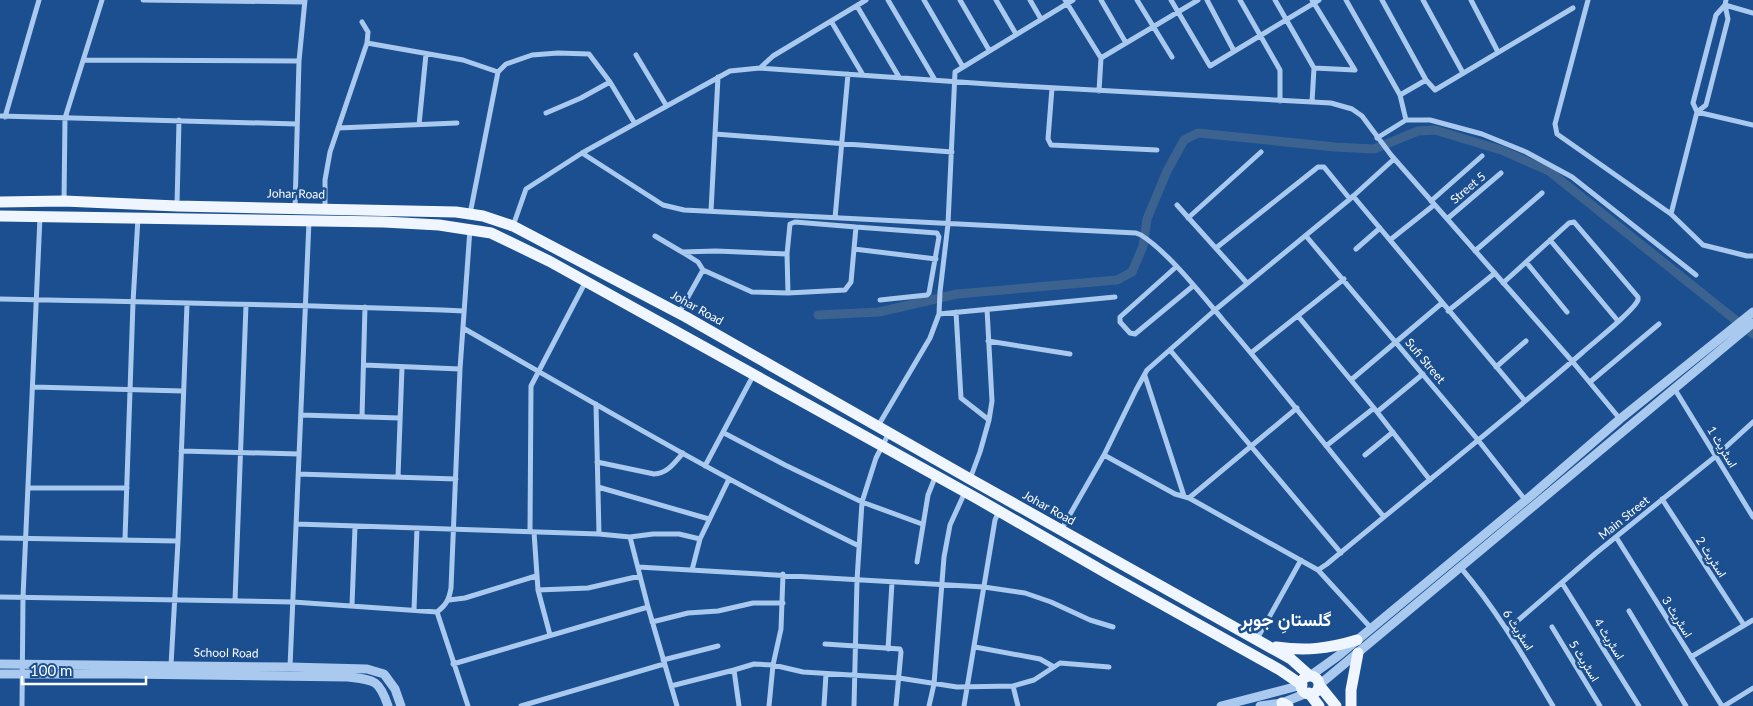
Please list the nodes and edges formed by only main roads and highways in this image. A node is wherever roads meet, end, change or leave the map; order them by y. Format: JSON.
{"nodes":[{"id":1,"x":0,"y":202,"type":"edge"},
{"id":2,"x":0,"y":216,"type":"edge"},
{"id":3,"x":1357,"y":640,"type":"road end"},
{"id":4,"x":1269,"y":646,"type":"junction"},
{"id":5,"x":1358,"y":653,"type":"road end"},
{"id":6,"x":1307,"y":687,"type":"junction"},
{"id":7,"x":1319,"y":706,"type":"edge"},
{"id":8,"x":1336,"y":706,"type":"edge"},
{"id":9,"x":1351,"y":706,"type":"edge"}],
"edges":[{"from":1,"to":4,"type":"main road","name":"Johar Road"},
{"from":2,"to":6,"type":"main road","name":"Johar Road"},
{"from":3,"to":4,"type":"main road"},
{"from":4,"to":6,"type":"main road","name":"Johar Road"},
{"from":5,"to":9,"type":"main road"},
{"from":6,"to":7,"type":"main road","name":"Johar Road"},
{"from":6,"to":8,"type":"main road"}]}
